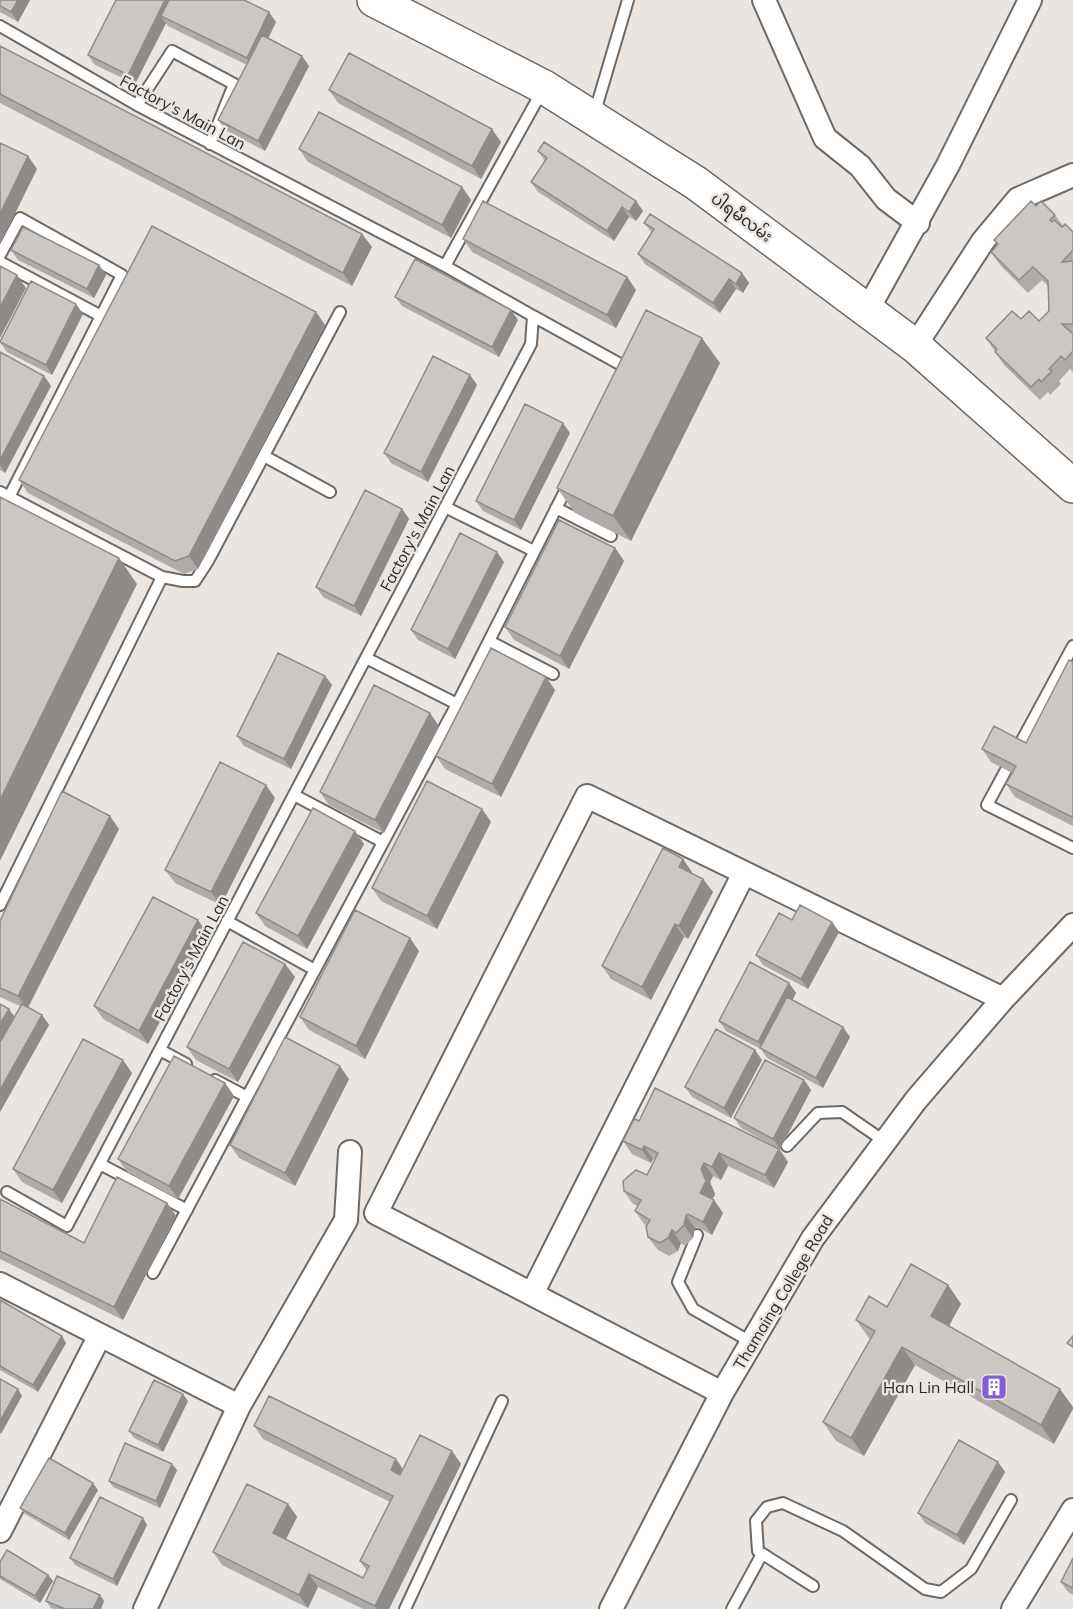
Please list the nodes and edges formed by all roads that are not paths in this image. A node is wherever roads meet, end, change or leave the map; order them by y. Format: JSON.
{"nodes":[{"id":1,"x":374,"y":0,"type":"edge"},
{"id":2,"x":628,"y":0,"type":"edge"},
{"id":3,"x":764,"y":0,"type":"edge"},
{"id":4,"x":1030,"y":0,"type":"edge"},
{"id":5,"x":0,"y":26,"type":"edge"},
{"id":6,"x":544,"y":87,"type":"junction"},
{"id":7,"x":137,"y":105,"type":"junction"},
{"id":8,"x":593,"y":118,"type":"junction"},
{"id":9,"x":210,"y":144,"type":"junction"},
{"id":10,"x":1073,"y":175,"type":"edge"},
{"id":11,"x":918,"y":223,"type":"junction"},
{"id":12,"x":0,"y":255,"type":"edge"},
{"id":13,"x":0,"y":262,"type":"edge"},
{"id":14,"x":444,"y":266,"type":"junction"},
{"id":15,"x":868,"y":309,"type":"junction"},
{"id":16,"x":340,"y":312,"type":"dead end"},
{"id":17,"x":101,"y":316,"type":"junction"},
{"id":18,"x":533,"y":316,"type":"junction"},
{"id":19,"x":915,"y":346,"type":"junction"},
{"id":20,"x":627,"y":369,"type":"edge"},
{"id":21,"x":264,"y":456,"type":"junction"},
{"id":22,"x":571,"y":478,"type":"edge"},
{"id":23,"x":1073,"y":486,"type":"edge"},
{"id":24,"x":330,"y":492,"type":"dead end"},
{"id":25,"x":4,"y":495,"type":"edge"},
{"id":26,"x":445,"y":507,"type":"junction"},
{"id":27,"x":556,"y":508,"type":"junction"},
{"id":28,"x":611,"y":536,"type":"edge"},
{"id":29,"x":534,"y":551,"type":"junction"},
{"id":30,"x":162,"y":577,"type":"junction"},
{"id":31,"x":489,"y":641,"type":"junction"},
{"id":32,"x":1073,"y":646,"type":"edge"},
{"id":33,"x":366,"y":658,"type":"junction"},
{"id":34,"x":553,"y":674,"type":"edge"},
{"id":35,"x":457,"y":704,"type":"junction"},
{"id":36,"x":294,"y":795,"type":"junction"},
{"id":37,"x":383,"y":842,"type":"junction"},
{"id":38,"x":1073,"y":848,"type":"edge"},
{"id":39,"x":744,"y":873,"type":"junction"},
{"id":40,"x":0,"y":905,"type":"edge"},
{"id":41,"x":227,"y":921,"type":"junction"},
{"id":42,"x":1073,"y":925,"type":"edge"},
{"id":43,"x":315,"y":970,"type":"junction"},
{"id":44,"x":1004,"y":999,"type":"junction"},
{"id":45,"x":160,"y":1050,"type":"junction"},
{"id":46,"x":247,"y":1096,"type":"junction"},
{"id":47,"x":884,"y":1141,"type":"junction"},
{"id":48,"x":787,"y":1146,"type":"dead end"},
{"id":49,"x":350,"y":1152,"type":"dead end"},
{"id":50,"x":100,"y":1164,"type":"junction"},
{"id":51,"x":7,"y":1192,"type":"dead end"},
{"id":52,"x":187,"y":1210,"type":"junction"},
{"id":53,"x":697,"y":1235,"type":"edge"},
{"id":54,"x":153,"y":1273,"type":"dead end"},
{"id":55,"x":0,"y":1284,"type":"edge"},
{"id":56,"x":532,"y":1294,"type":"junction"},
{"id":57,"x":100,"y":1335,"type":"junction"},
{"id":58,"x":751,"y":1342,"type":"junction"},
{"id":59,"x":722,"y":1393,"type":"junction"},
{"id":60,"x":502,"y":1401,"type":"dead end"},
{"id":61,"x":239,"y":1406,"type":"junction"},
{"id":62,"x":1011,"y":1500,"type":"dead end"},
{"id":63,"x":1073,"y":1510,"type":"edge"},
{"id":64,"x":0,"y":1531,"type":"edge"},
{"id":65,"x":762,"y":1554,"type":"junction"},
{"id":66,"x":813,"y":1586,"type":"dead end"},
{"id":67,"x":1021,"y":1607,"type":"edge"},
{"id":68,"x":145,"y":1609,"type":"edge"},
{"id":69,"x":405,"y":1609,"type":"edge"},
{"id":70,"x":611,"y":1609,"type":"edge"},
{"id":71,"x":732,"y":1609,"type":"edge"}],
"edges":[{"from":1,"to":6,"type":"main road","name":"ပါရမီလမ်း"},
{"from":2,"to":8,"type":"lane"},
{"from":3,"to":11,"type":"street"},
{"from":4,"to":11,"type":"street"},
{"from":5,"to":7,"type":"lane","name":"Factory's Main Lan"},
{"from":6,"to":8,"type":"main road","name":"ပါရမီလမ်း"},
{"from":6,"to":14,"type":"lane"},
{"from":7,"to":9,"type":"lane","name":"Factory's Main Lan"},
{"from":7,"to":9,"type":"lane"},
{"from":8,"to":15,"type":"main road","name":"ပါရမီလမ်း"},
{"from":9,"to":14,"type":"lane","name":"Factory's Main Lan"},
{"from":10,"to":19,"type":"street"},
{"from":11,"to":15,"type":"street"},
{"from":12,"to":17,"type":"lane"},
{"from":13,"to":17,"type":"lane"},
{"from":14,"to":18,"type":"lane","name":"Factory's Main Lan"},
{"from":15,"to":19,"type":"main road","name":"ပါရမီလမ်း"},
{"from":16,"to":21,"type":"lane"},
{"from":17,"to":25,"type":"lane"},
{"from":18,"to":20,"type":"lane"},
{"from":18,"to":26,"type":"lane","name":"Factory's Main Lan"},
{"from":19,"to":23,"type":"main road","name":"ပါရမီလမ်း"},
{"from":21,"to":24,"type":"lane"},
{"from":21,"to":30,"type":"lane"},
{"from":22,"to":27,"type":"lane"},
{"from":25,"to":30,"type":"lane"},
{"from":26,"to":29,"type":"lane"},
{"from":26,"to":33,"type":"lane","name":"Factory's Main Lan"},
{"from":27,"to":28,"type":"lane"},
{"from":27,"to":29,"type":"lane"},
{"from":29,"to":31,"type":"lane"},
{"from":30,"to":40,"type":"lane"},
{"from":31,"to":34,"type":"lane"},
{"from":31,"to":35,"type":"lane"},
{"from":32,"to":38,"type":"lane"},
{"from":33,"to":35,"type":"lane"},
{"from":33,"to":36,"type":"lane","name":"Factory's Main Lan"},
{"from":35,"to":37,"type":"lane"},
{"from":36,"to":37,"type":"lane"},
{"from":36,"to":41,"type":"lane","name":"Factory's Main Lan"},
{"from":37,"to":43,"type":"lane"},
{"from":39,"to":44,"type":"street"},
{"from":39,"to":56,"type":"street"},
{"from":39,"to":56,"type":"street"},
{"from":41,"to":43,"type":"lane"},
{"from":41,"to":45,"type":"lane","name":"Factory's Main Lan"},
{"from":42,"to":44,"type":"street","name":"Thamaing College Road"},
{"from":43,"to":46,"type":"lane"},
{"from":44,"to":47,"type":"street","name":"Thamaing College Road"},
{"from":45,"to":46,"type":"lane"},
{"from":45,"to":50,"type":"lane","name":"Factory's Main Lan"},
{"from":46,"to":52,"type":"lane"},
{"from":47,"to":48,"type":"lane"},
{"from":47,"to":58,"type":"street","name":"Thamaing College Road"},
{"from":49,"to":61,"type":"street"},
{"from":50,"to":51,"type":"lane","name":"Factory's Main Lan"},
{"from":50,"to":52,"type":"lane"},
{"from":52,"to":54,"type":"lane"},
{"from":53,"to":58,"type":"lane"},
{"from":55,"to":57,"type":"street"},
{"from":56,"to":59,"type":"street"},
{"from":57,"to":61,"type":"street"},
{"from":57,"to":64,"type":"street"},
{"from":58,"to":59,"type":"street","name":"Thamaing College Road"},
{"from":59,"to":70,"type":"street","name":"Thamaing College Road"},
{"from":60,"to":69,"type":"lane"},
{"from":61,"to":68,"type":"street"},
{"from":62,"to":65,"type":"lane"},
{"from":63,"to":67,"type":"street"},
{"from":65,"to":66,"type":"lane"},
{"from":65,"to":71,"type":"lane"}]}
